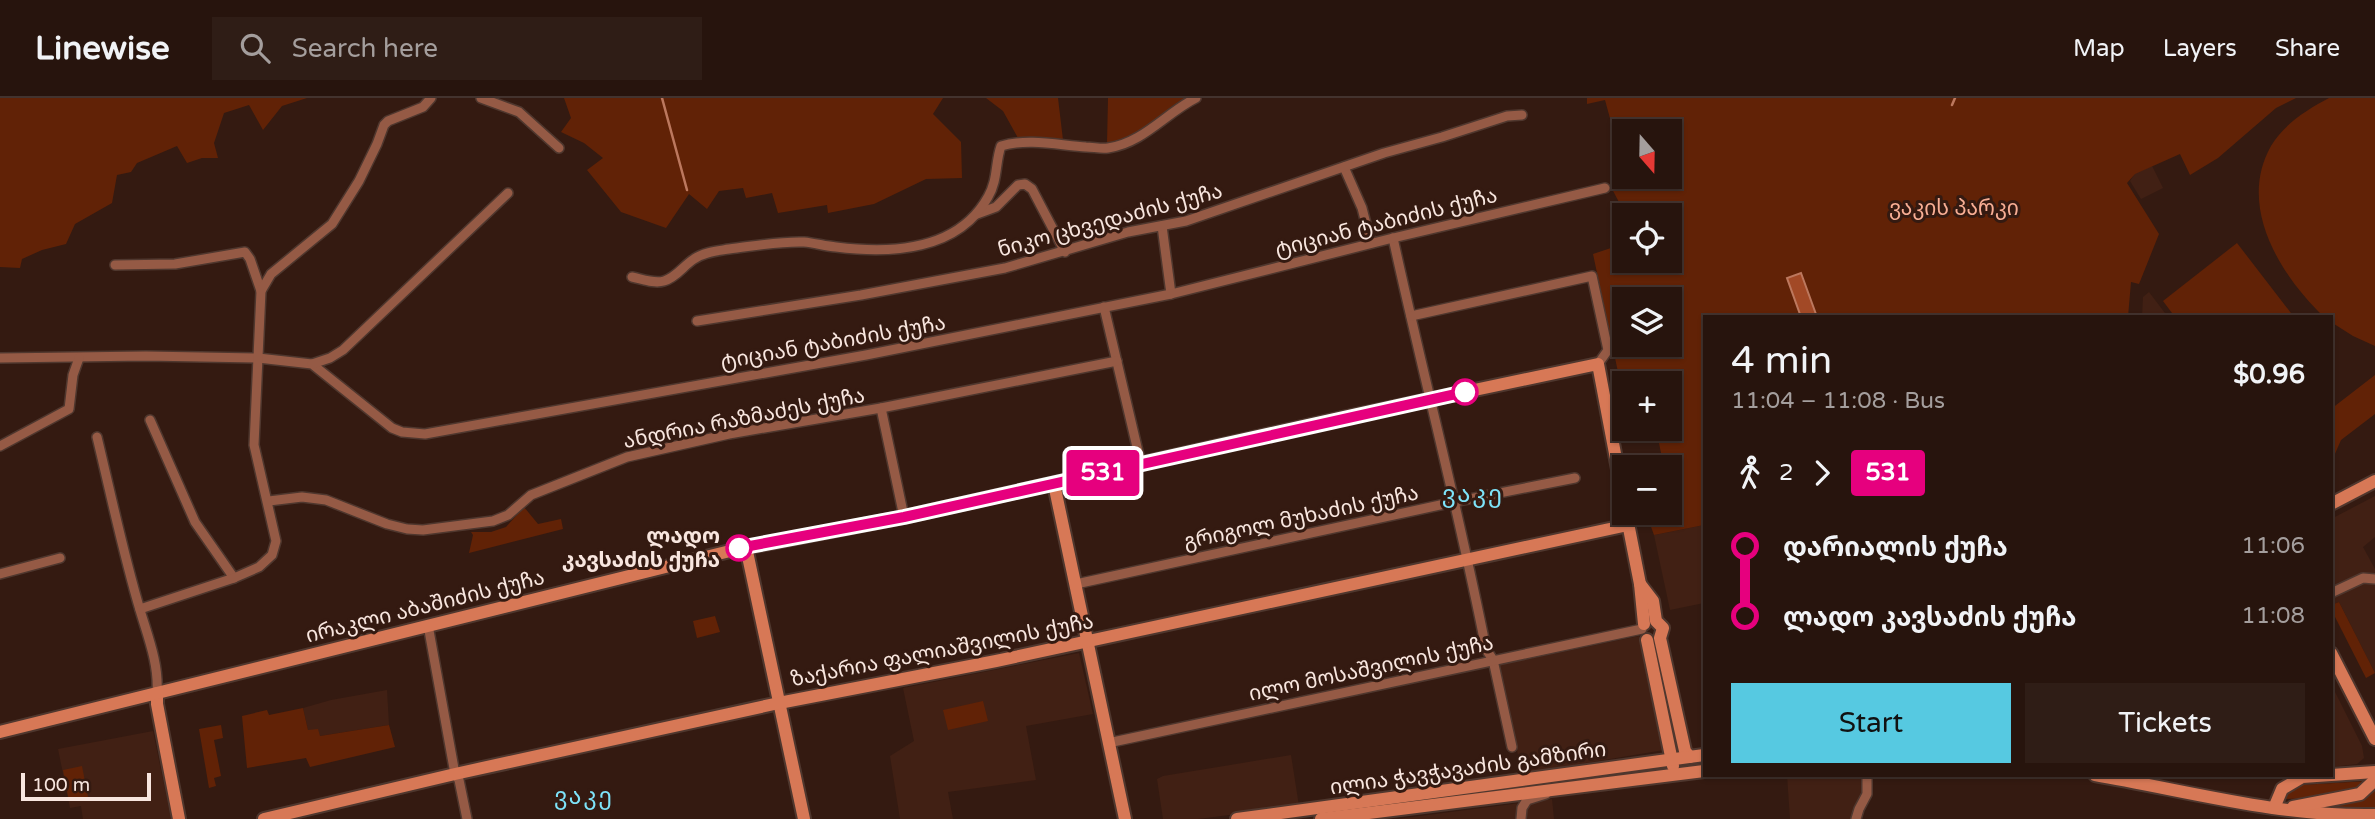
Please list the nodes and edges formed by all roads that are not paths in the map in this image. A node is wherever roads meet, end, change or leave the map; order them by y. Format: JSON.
{"nodes":[{"id":1,"x":431,"y":98,"type":"edge"},
{"id":2,"x":481,"y":98,"type":"edge"},
{"id":3,"x":1196,"y":98,"type":"edge"},
{"id":4,"x":1522,"y":115,"type":"dead end"},
{"id":5,"x":559,"y":148,"type":"dead end"},
{"id":6,"x":1344,"y":167,"type":"junction"},
{"id":7,"x":1605,"y":188,"type":"dead end"},
{"id":8,"x":508,"y":193,"type":"dead end"},
{"id":9,"x":976,"y":215,"type":"junction"},
{"id":10,"x":1162,"y":226,"type":"junction"},
{"id":11,"x":1393,"y":238,"type":"junction"},
{"id":12,"x":1371,"y":243,"type":"junction"},
{"id":13,"x":1065,"y":252,"type":"junction"},
{"id":14,"x":115,"y":265,"type":"dead end"},
{"id":15,"x":632,"y":277,"type":"dead end"},
{"id":16,"x":261,"y":291,"type":"junction"},
{"id":17,"x":1171,"y":294,"type":"junction"},
{"id":18,"x":1104,"y":307,"type":"junction"},
{"id":19,"x":1411,"y":316,"type":"junction"},
{"id":20,"x":697,"y":321,"type":"dead end"},
{"id":21,"x":0,"y":358,"type":"edge"},
{"id":22,"x":79,"y":358,"type":"junction"},
{"id":23,"x":258,"y":358,"type":"junction"},
{"id":24,"x":1117,"y":360,"type":"junction"},
{"id":25,"x":312,"y":364,"type":"junction"},
{"id":26,"x":1598,"y":364,"type":"junction"},
{"id":27,"x":1429,"y":400,"type":"junction"},
{"id":28,"x":881,"y":408,"type":"junction"},
{"id":29,"x":150,"y":420,"type":"dead end"},
{"id":30,"x":97,"y":438,"type":"dead end"},
{"id":31,"x":0,"y":446,"type":"edge"},
{"id":32,"x":1615,"y":455,"type":"edge"},
{"id":33,"x":1141,"y":464,"type":"junction"},
{"id":34,"x":1575,"y":478,"type":"dead end"},
{"id":35,"x":2375,"y":481,"type":"edge"},
{"id":36,"x":1054,"y":484,"type":"junction"},
{"id":37,"x":269,"y":500,"type":"junction"},
{"id":38,"x":1454,"y":502,"type":"junction"},
{"id":39,"x":2333,"y":503,"type":"edge"},
{"id":40,"x":904,"y":517,"type":"junction"},
{"id":41,"x":1612,"y":523,"type":"edge"},
{"id":42,"x":1628,"y":525,"type":"edge"},
{"id":43,"x":746,"y":547,"type":"junction"},
{"id":44,"x":60,"y":558,"type":"dead end"},
{"id":45,"x":1468,"y":560,"type":"junction"},
{"id":46,"x":0,"y":574,"type":"edge"},
{"id":47,"x":234,"y":578,"type":"junction"},
{"id":48,"x":2375,"y":579,"type":"edge"},
{"id":49,"x":1076,"y":584,"type":"junction"},
{"id":50,"x":2333,"y":592,"type":"edge"},
{"id":51,"x":139,"y":609,"type":"junction"},
{"id":52,"x":428,"y":625,"type":"junction"},
{"id":53,"x":1650,"y":630,"type":"junction"},
{"id":54,"x":1089,"y":640,"type":"junction"},
{"id":55,"x":2333,"y":657,"type":"edge"},
{"id":56,"x":1493,"y":660,"type":"junction"},
{"id":57,"x":157,"y":693,"type":"junction"},
{"id":58,"x":779,"y":702,"type":"junction"},
{"id":59,"x":0,"y":732,"type":"edge"},
{"id":60,"x":2375,"y":739,"type":"edge"},
{"id":61,"x":1108,"y":743,"type":"junction"},
{"id":62,"x":1512,"y":747,"type":"dead end"},
{"id":63,"x":1703,"y":755,"type":"edge"},
{"id":64,"x":1690,"y":757,"type":"junction"},
{"id":65,"x":1671,"y":760,"type":"junction"},
{"id":66,"x":2375,"y":764,"type":"edge"},
{"id":67,"x":1703,"y":771,"type":"edge"},
{"id":68,"x":2375,"y":772,"type":"edge"},
{"id":69,"x":455,"y":774,"type":"junction"},
{"id":70,"x":1683,"y":774,"type":"junction"},
{"id":71,"x":2354,"y":774,"type":"junction"},
{"id":72,"x":2333,"y":776,"type":"edge"},
{"id":73,"x":1867,"y":777,"type":"edge"},
{"id":74,"x":2105,"y":777,"type":"edge"},
{"id":75,"x":2315,"y":777,"type":"edge"},
{"id":76,"x":2375,"y":780,"type":"edge"},
{"id":77,"x":1549,"y":792,"type":"junction"},
{"id":78,"x":1509,"y":796,"type":"junction"},
{"id":79,"x":1522,"y":808,"type":"junction"},
{"id":80,"x":2276,"y":812,"type":"edge"},
{"id":81,"x":2375,"y":815,"type":"edge"},
{"id":82,"x":179,"y":819,"type":"edge"},
{"id":83,"x":264,"y":819,"type":"edge"},
{"id":84,"x":467,"y":819,"type":"edge"},
{"id":85,"x":804,"y":819,"type":"edge"},
{"id":86,"x":1125,"y":819,"type":"edge"},
{"id":87,"x":1237,"y":819,"type":"edge"},
{"id":88,"x":1321,"y":819,"type":"edge"},
{"id":89,"x":1521,"y":819,"type":"edge"},
{"id":90,"x":1856,"y":819,"type":"edge"}],
"edges":[{"from":1,"to":16,"type":"street"},
{"from":2,"to":5,"type":"street"},
{"from":3,"to":9,"type":"street"},
{"from":4,"to":6,"type":"street","name":"ნიკო ცხვედაძის ქუჩა"},
{"from":6,"to":10,"type":"street","name":"ნიკო ცხვედაძის ქუჩა"},
{"from":6,"to":12,"type":"street"},
{"from":7,"to":11,"type":"street","name":"ტიციან ტაბიძის ქუჩა"},
{"from":8,"to":25,"type":"street"},
{"from":9,"to":13,"type":"street"},
{"from":9,"to":15,"type":"street"},
{"from":10,"to":13,"type":"street","name":"ნიკო ცხვედაძის ქუჩა"},
{"from":10,"to":17,"type":"street"},
{"from":11,"to":12,"type":"street","name":"ტიციან ტაბიძის ქუჩა"},
{"from":11,"to":19,"type":"street"},
{"from":12,"to":17,"type":"street","name":"ტიციან ტაბიძის ქუჩა"},
{"from":13,"to":20,"type":"street","name":"ნიკო ცხვედაძის ქუჩა"},
{"from":14,"to":16,"type":"street"},
{"from":16,"to":23,"type":"street"},
{"from":17,"to":18,"type":"street","name":"ტიციან ტაბიძის ქუჩა"},
{"from":18,"to":24,"type":"street"},
{"from":18,"to":25,"type":"street","name":"ტიციან ტაბიძის ქუჩა"},
{"from":19,"to":26,"type":"street"},
{"from":19,"to":27,"type":"street"},
{"from":21,"to":22,"type":"street"},
{"from":22,"to":23,"type":"street"},
{"from":22,"to":31,"type":"street"},
{"from":23,"to":25,"type":"street"},
{"from":23,"to":37,"type":"street"},
{"from":24,"to":28,"type":"street","name":"ანდრია რაზმაძეს ქუჩა"},
{"from":24,"to":33,"type":"street"},
{"from":26,"to":27,"type":"street","name":"ირაკლი აბაშიძის ქუჩა"},
{"from":26,"to":32,"type":"street"},
{"from":27,"to":33,"type":"street","name":"ირაკლი აბაშიძის ქუჩა"},
{"from":27,"to":38,"type":"street"},
{"from":28,"to":37,"type":"street","name":"ანდრია რაზმაძეს ქუჩა"},
{"from":28,"to":40,"type":"street"},
{"from":29,"to":47,"type":"street"},
{"from":30,"to":51,"type":"street"},
{"from":33,"to":36,"type":"street","name":"ირაკლი აბაშიძის ქუჩა"},
{"from":34,"to":38,"type":"street","name":"გრიგოლ მუხაძის ქუჩა"},
{"from":35,"to":39,"type":"street"},
{"from":36,"to":40,"type":"street","name":"ირაკლი აბაშიძის ქუჩა"},
{"from":36,"to":49,"type":"street"},
{"from":37,"to":47,"type":"street"},
{"from":38,"to":45,"type":"street"},
{"from":38,"to":49,"type":"street","name":"გრიგოლ მუხაძის ქუჩა"},
{"from":40,"to":43,"type":"street","name":"ირაკლი აბაშიძის ქუჩა"},
{"from":41,"to":45,"type":"street","name":"ზაქარია ფალიაშვილის ქუჩა"},
{"from":42,"to":53,"type":"street"},
{"from":43,"to":52,"type":"street","name":"ირაკლი აბაშიძის ქუჩა"},
{"from":43,"to":58,"type":"street"},
{"from":44,"to":46,"type":"street"},
{"from":45,"to":54,"type":"street","name":"ზაქარია ფალიაშვილის ქუჩა"},
{"from":45,"to":56,"type":"street"},
{"from":47,"to":51,"type":"street"},
{"from":48,"to":50,"type":"street"},
{"from":49,"to":54,"type":"street"},
{"from":51,"to":57,"type":"street"},
{"from":52,"to":57,"type":"street","name":"ირაკლი აბაშიძის ქუჩა"},
{"from":52,"to":69,"type":"street"},
{"from":53,"to":56,"type":"street","name":"ილო მოსაშვილის ქუჩა"},
{"from":53,"to":64,"type":"street"},
{"from":53,"to":65,"type":"street"},
{"from":54,"to":58,"type":"street","name":"ზაქარია ფალიაშვილის ქუჩა"},
{"from":54,"to":61,"type":"street"},
{"from":55,"to":60,"type":"street"},
{"from":56,"to":61,"type":"street","name":"ილო მოსაშვილის ქუჩა"},
{"from":56,"to":62,"type":"street"},
{"from":57,"to":59,"type":"street","name":"ირაკლი აბაშიძის ქუჩა"},
{"from":57,"to":82,"type":"street"},
{"from":58,"to":69,"type":"street","name":"ზაქარია ფალიაშვილის ქუჩა"},
{"from":58,"to":85,"type":"street"},
{"from":61,"to":86,"type":"street"},
{"from":63,"to":64,"type":"street","name":"ილია ჭავჭავაძის გამზირი"},
{"from":64,"to":65,"type":"street","name":"ილია ჭავჭავაძის გამზირი"},
{"from":65,"to":70,"type":"street"},
{"from":65,"to":87,"type":"street","name":"ილია ჭავჭავაძის გამზირი"},
{"from":66,"to":71,"type":"street"},
{"from":67,"to":70,"type":"street","name":"ილია ჭავჭავაძის გამზირი"},
{"from":68,"to":71,"type":"street"},
{"from":69,"to":83,"type":"street","name":"ზაქარია ფალიაშვილის ქუჩა"},
{"from":69,"to":84,"type":"street"},
{"from":70,"to":77,"type":"street","name":"ილია ჭავჭავაძის გამზირი"},
{"from":71,"to":72,"type":"street"},
{"from":73,"to":90,"type":"street"},
{"from":74,"to":80,"type":"street"},
{"from":75,"to":80,"type":"street"},
{"from":76,"to":80,"type":"street"},
{"from":77,"to":78,"type":"street","name":"ილია ჭავჭავაძის გამზირი"},
{"from":77,"to":79,"type":"street"},
{"from":78,"to":79,"type":"street"},
{"from":78,"to":88,"type":"street","name":"ილია ჭავჭავაძის გამზირი"},
{"from":79,"to":89,"type":"street"},
{"from":80,"to":81,"type":"street"}]}
